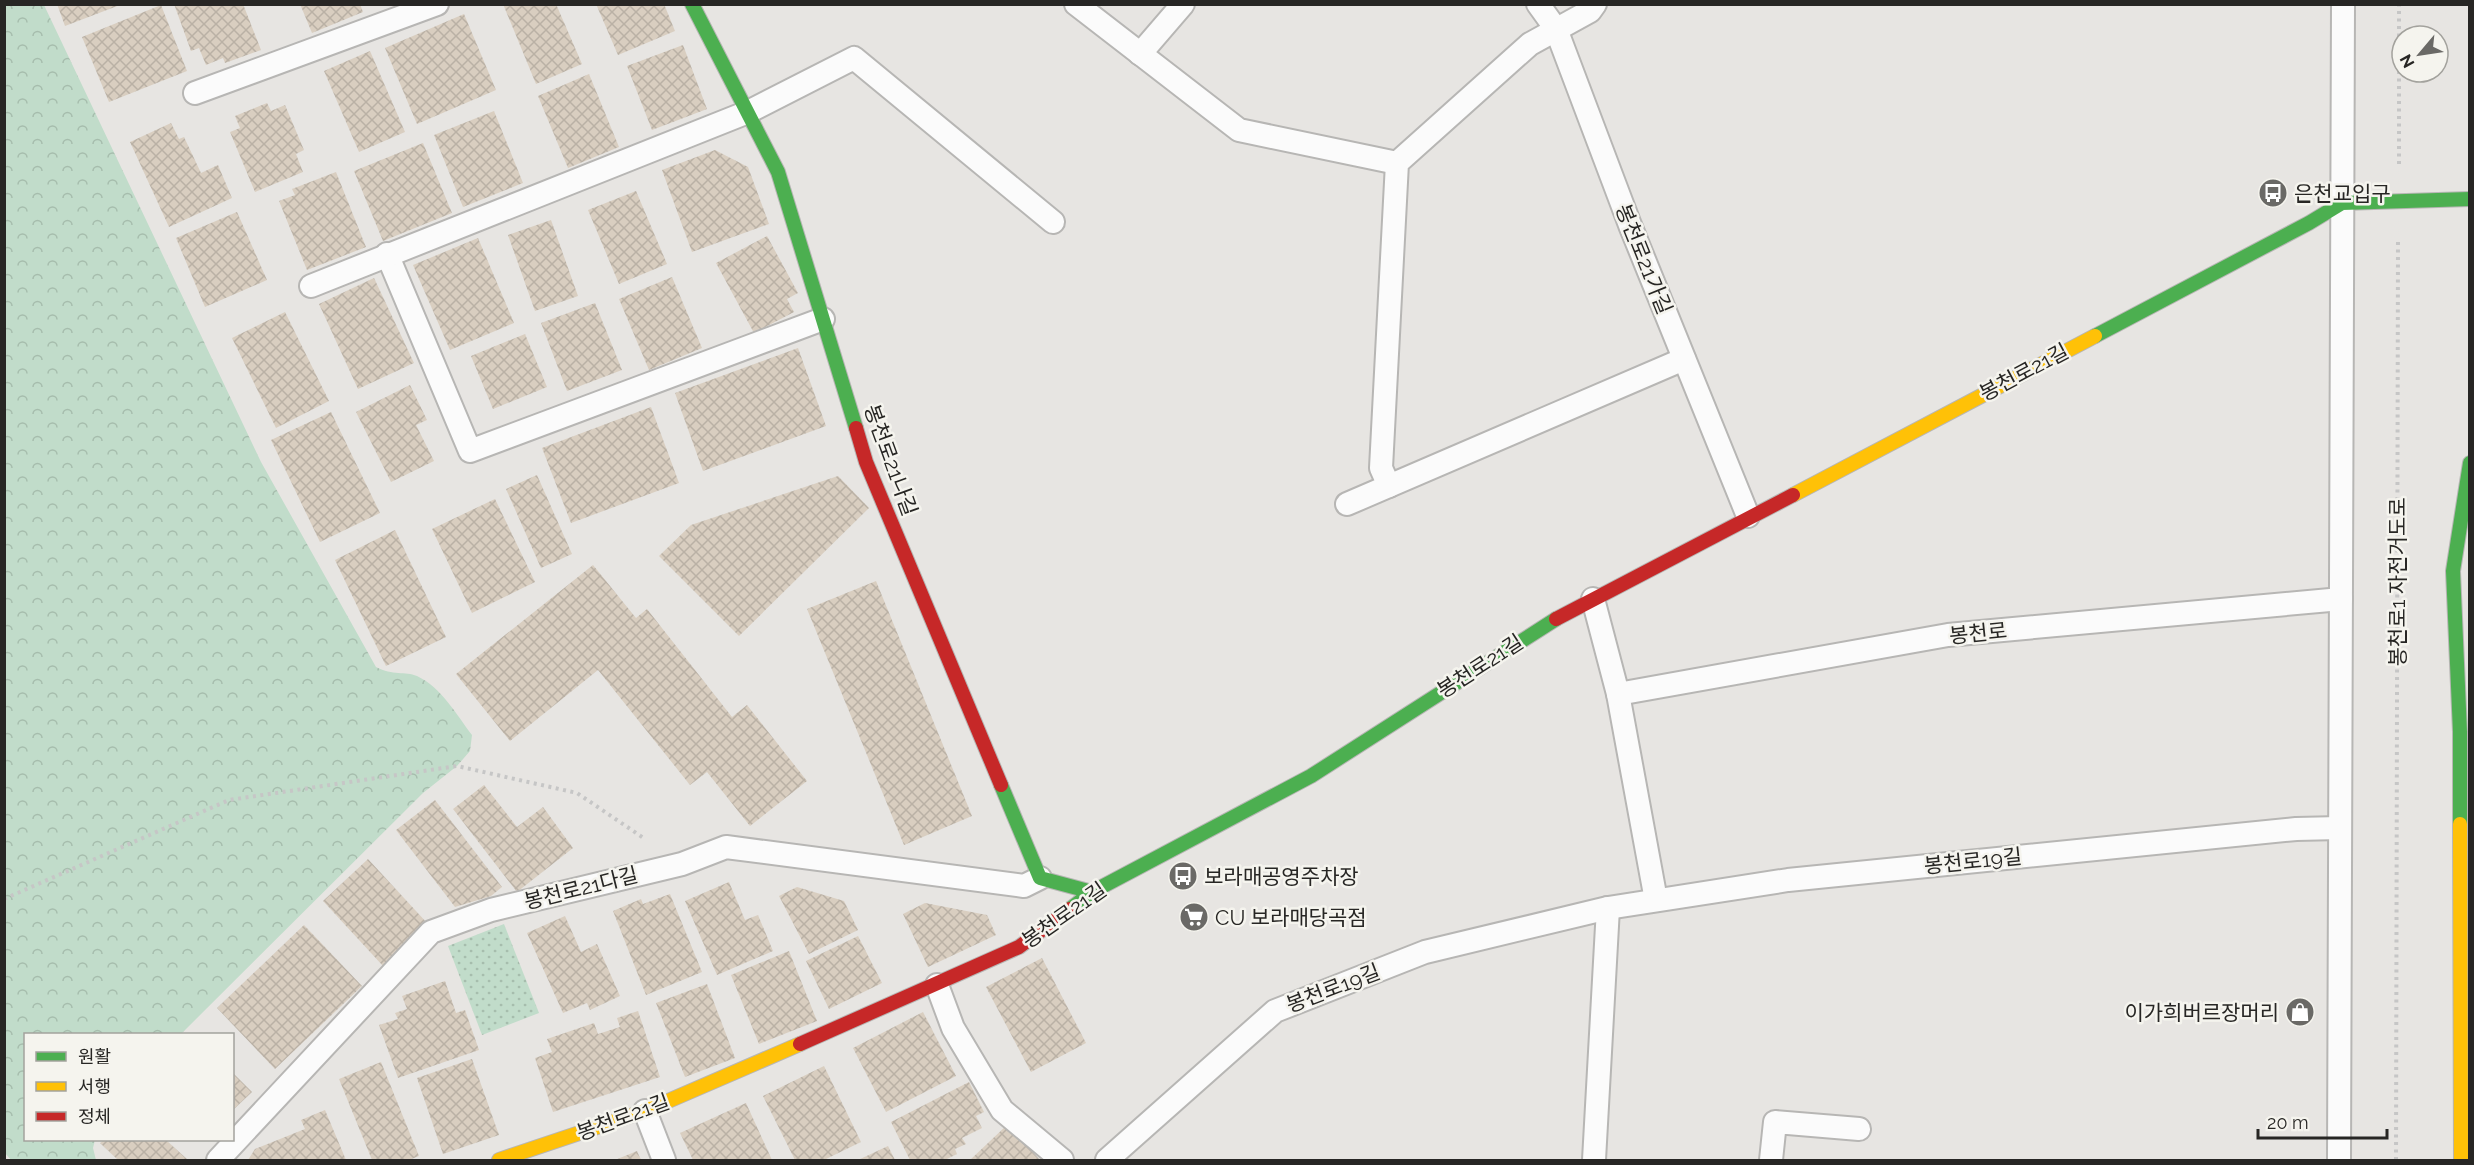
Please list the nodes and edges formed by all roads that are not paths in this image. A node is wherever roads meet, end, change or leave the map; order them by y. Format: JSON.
{"nodes":[{"id":1,"x":436,"y":4,"type":"edge"},
{"id":2,"x":692,"y":4,"type":"edge"},
{"id":3,"x":1076,"y":4,"type":"edge"},
{"id":4,"x":1183,"y":4,"type":"edge"},
{"id":5,"x":1538,"y":4,"type":"edge"},
{"id":6,"x":1595,"y":4,"type":"edge"},
{"id":7,"x":2343,"y":4,"type":"edge"},
{"id":8,"x":1556,"y":29,"type":"junction"},
{"id":9,"x":1140,"y":54,"type":"junction"},
{"id":10,"x":195,"y":93,"type":"dead end"},
{"id":11,"x":748,"y":112,"type":"junction"},
{"id":12,"x":1397,"y":163,"type":"junction"},
{"id":13,"x":2469,"y":199,"type":"edge"},
{"id":14,"x":2342,"y":203,"type":"junction"},
{"id":15,"x":1053,"y":222,"type":"dead end"},
{"id":16,"x":387,"y":254,"type":"junction"},
{"id":17,"x":312,"y":286,"type":"dead end"},
{"id":18,"x":823,"y":319,"type":"junction"},
{"id":19,"x":1684,"y":359,"type":"junction"},
{"id":20,"x":2469,"y":463,"type":"edge"},
{"id":21,"x":1389,"y":486,"type":"junction"},
{"id":22,"x":1347,"y":504,"type":"dead end"},
{"id":23,"x":1748,"y":516,"type":"junction"},
{"id":24,"x":2341,"y":598,"type":"junction"},
{"id":25,"x":1593,"y":599,"type":"junction"},
{"id":26,"x":1618,"y":694,"type":"junction"},
{"id":27,"x":2340,"y":828,"type":"junction"},
{"id":28,"x":1040,"y":878,"type":"junction"},
{"id":29,"x":1092,"y":892,"type":"junction"},
{"id":30,"x":1656,"y":900,"type":"junction"},
{"id":31,"x":1608,"y":908,"type":"junction"},
{"id":32,"x":938,"y":985,"type":"junction"},
{"id":33,"x":645,"y":1112,"type":"junction"},
{"id":34,"x":1859,"y":1129,"type":"dead end"},
{"id":35,"x":218,"y":1161,"type":"edge"},
{"id":36,"x":499,"y":1161,"type":"edge"},
{"id":37,"x":664,"y":1161,"type":"edge"},
{"id":38,"x":1062,"y":1161,"type":"edge"},
{"id":39,"x":1107,"y":1161,"type":"edge"},
{"id":40,"x":1594,"y":1161,"type":"edge"},
{"id":41,"x":1770,"y":1161,"type":"edge"},
{"id":42,"x":2339,"y":1161,"type":"edge"},
{"id":43,"x":2461,"y":1161,"type":"edge"}],
"edges":[{"from":1,"to":10,"type":"lane"},
{"from":2,"to":11,"type":"street","name":"봉천로21나길"},
{"from":3,"to":9,"type":"lane"},
{"from":4,"to":9,"type":"lane"},
{"from":5,"to":8,"type":"lane","name":"봉천로21가길"},
{"from":6,"to":8,"type":"lane"},
{"from":7,"to":14,"type":"lane"},
{"from":8,"to":12,"type":"lane"},
{"from":8,"to":19,"type":"lane","name":"봉천로21가길"},
{"from":9,"to":12,"type":"lane"},
{"from":11,"to":15,"type":"lane"},
{"from":11,"to":16,"type":"lane"},
{"from":11,"to":18,"type":"street","name":"봉천로21나길"},
{"from":12,"to":21,"type":"lane"},
{"from":13,"to":14,"type":"street","name":"봉천로21길"},
{"from":14,"to":23,"type":"street","name":"봉천로21길"},
{"from":14,"to":24,"type":"lane"},
{"from":16,"to":17,"type":"lane"},
{"from":16,"to":18,"type":"lane"},
{"from":18,"to":28,"type":"street","name":"봉천로21나길"},
{"from":19,"to":21,"type":"lane"},
{"from":19,"to":23,"type":"lane","name":"봉천로21가길"},
{"from":20,"to":43,"type":"street"},
{"from":21,"to":22,"type":"lane"},
{"from":23,"to":25,"type":"street","name":"봉천로21길"},
{"from":24,"to":26,"type":"lane","name":"봉천로"},
{"from":24,"to":27,"type":"lane"},
{"from":25,"to":26,"type":"lane"},
{"from":25,"to":29,"type":"street","name":"봉천로21길"},
{"from":26,"to":30,"type":"lane"},
{"from":27,"to":30,"type":"lane","name":"봉천로19길"},
{"from":27,"to":42,"type":"lane"},
{"from":28,"to":29,"type":"street"},
{"from":28,"to":35,"type":"lane","name":"봉천로21다길"},
{"from":29,"to":32,"type":"street","name":"봉천로21길"},
{"from":30,"to":31,"type":"lane","name":"봉천로19길"},
{"from":31,"to":39,"type":"lane","name":"봉천로19길"},
{"from":31,"to":40,"type":"lane"},
{"from":32,"to":33,"type":"street","name":"봉천로21길"},
{"from":32,"to":38,"type":"lane"},
{"from":33,"to":36,"type":"street","name":"봉천로21길"},
{"from":33,"to":37,"type":"lane"},
{"from":34,"to":41,"type":"lane"}]}
